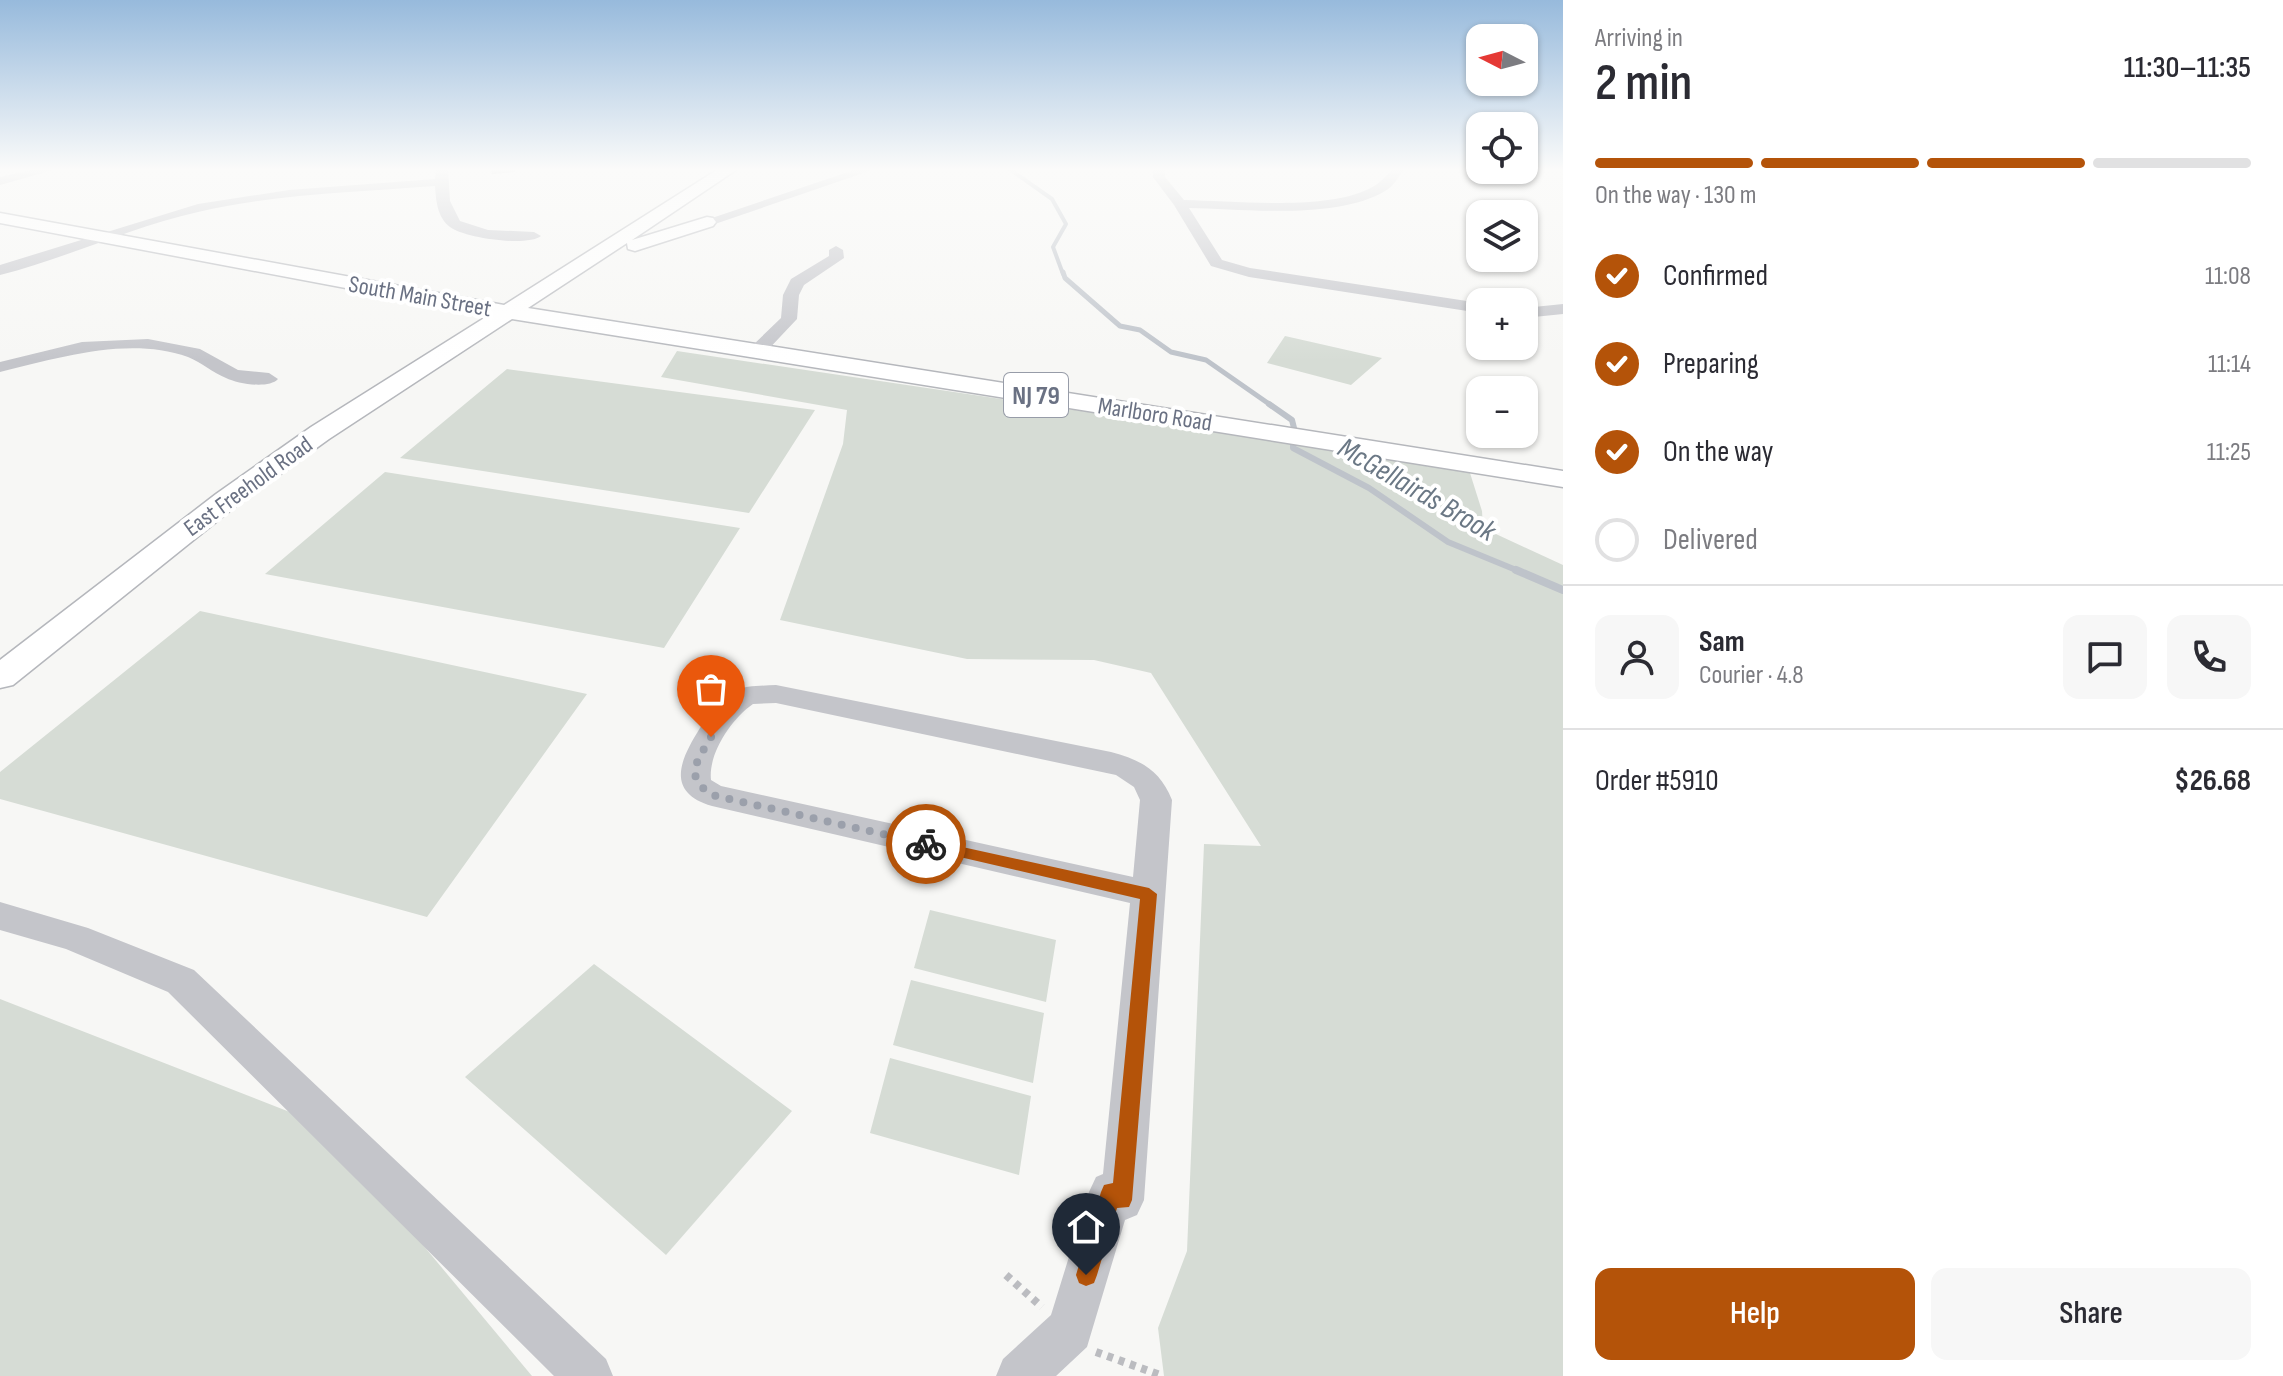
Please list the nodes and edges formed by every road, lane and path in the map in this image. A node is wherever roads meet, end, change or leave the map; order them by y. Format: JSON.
{"nodes":[{"id":1,"x":72,"y":232,"type":"edge"},
{"id":2,"x":119,"y":232,"type":"edge"},
{"id":3,"x":486,"y":232,"type":"edge"},
{"id":4,"x":633,"y":232,"type":"edge"},
{"id":5,"x":674,"y":232,"type":"edge"},
{"id":6,"x":1197,"y":232,"type":"edge"},
{"id":7,"x":534,"y":236,"type":"dead end"},
{"id":8,"x":102,"y":238,"type":"junction"},
{"id":9,"x":836,"y":250,"type":"dead end"},
{"id":10,"x":578,"y":268,"type":"junction"},
{"id":11,"x":0,"y":270,"type":"edge"},
{"id":12,"x":1466,"y":306,"type":"edge"},
{"id":13,"x":1563,"y":309,"type":"edge"},
{"id":14,"x":509,"y":312,"type":"junction"},
{"id":15,"x":1538,"y":312,"type":"edge"},
{"id":16,"x":757,"y":351,"type":"junction"},
{"id":17,"x":0,"y":367,"type":"edge"},
{"id":18,"x":269,"y":379,"type":"dead end"},
{"id":19,"x":1563,"y":479,"type":"edge"},
{"id":20,"x":0,"y":677,"type":"edge"},
{"id":21,"x":1149,"y":894,"type":"junction"},
{"id":22,"x":1,"y":916,"type":"edge"},
{"id":23,"x":1006,"y":1275,"type":"dead end"},
{"id":24,"x":1046,"y":1310,"type":"dead end"},
{"id":25,"x":1093,"y":1351,"type":"dead end"},
{"id":26,"x":589,"y":1376,"type":"edge"},
{"id":27,"x":1020,"y":1376,"type":"edge"},
{"id":28,"x":1163,"y":1376,"type":"edge"}],
"edges":[{"from":1,"to":8,"type":"main road","name":"South Main Street","number":"NJ 79"},
{"from":2,"to":8,"type":"street"},
{"from":3,"to":7,"type":"street"},
{"from":4,"to":10,"type":"main road"},
{"from":5,"to":10,"type":"main road"},
{"from":6,"to":12,"type":"street"},
{"from":8,"to":11,"type":"street"},
{"from":8,"to":14,"type":"main road","name":"South Main Street","number":"NJ 79"},
{"from":9,"to":16,"type":"street"},
{"from":10,"to":14,"type":"main road","name":"East Freehold Road"},
{"from":13,"to":15,"type":"street"},
{"from":14,"to":16,"type":"main road","name":"Marlboro Road","number":"NJ 79"},
{"from":14,"to":20,"type":"main road","name":"East Freehold Road"},
{"from":16,"to":19,"type":"main road","name":"Marlboro Road","number":"NJ 79"},
{"from":17,"to":18,"type":"street"},
{"from":21,"to":21,"type":"street"},
{"from":21,"to":27,"type":"street"},
{"from":22,"to":26,"type":"street"},
{"from":23,"to":24,"type":"path"},
{"from":25,"to":28,"type":"path"}]}
